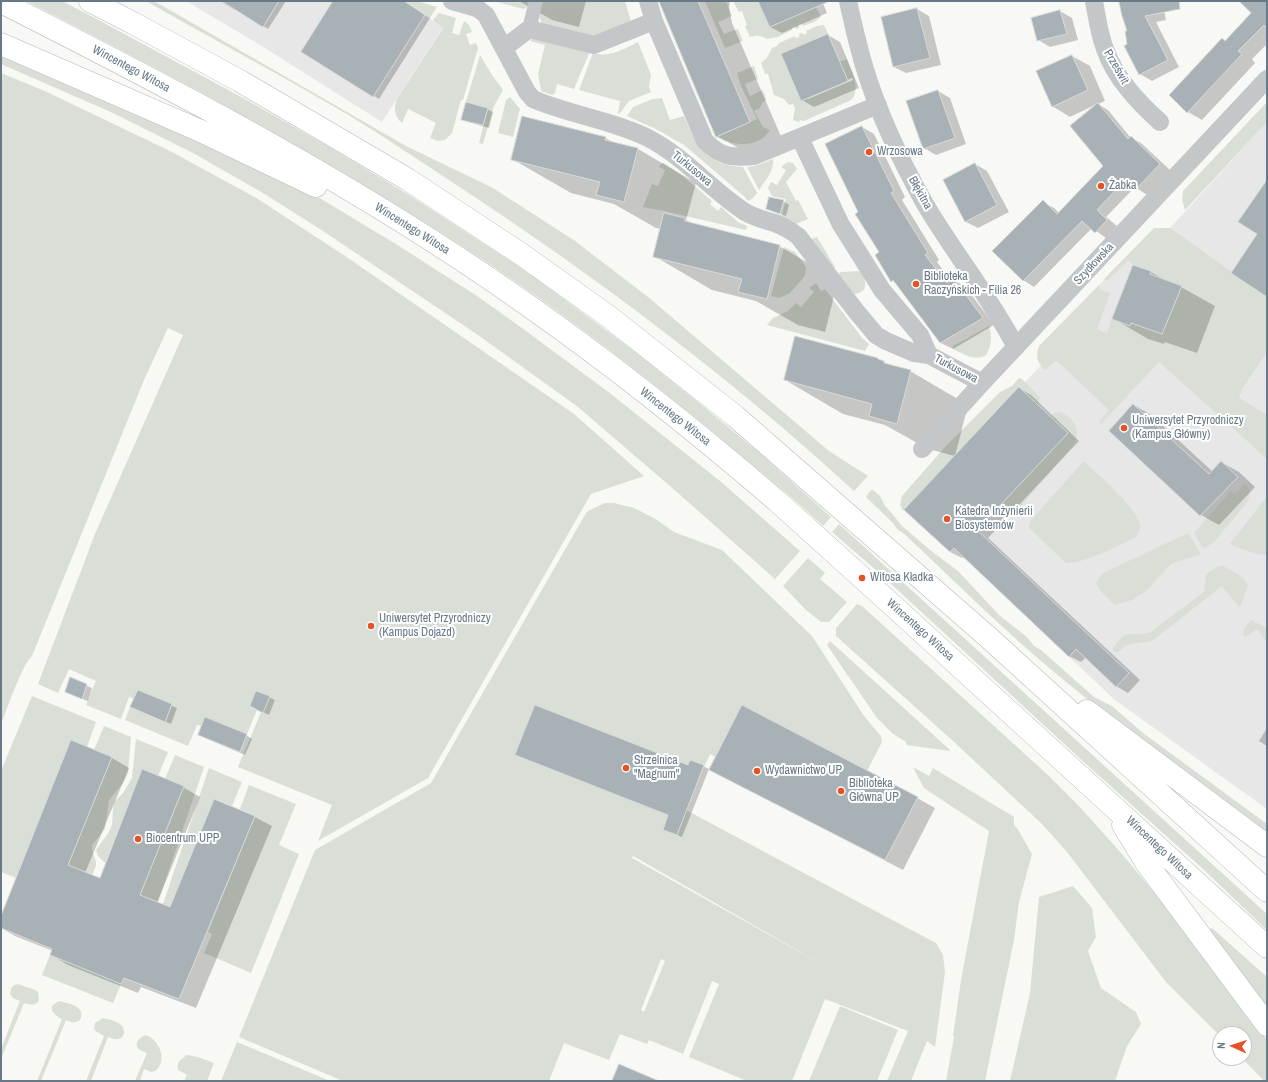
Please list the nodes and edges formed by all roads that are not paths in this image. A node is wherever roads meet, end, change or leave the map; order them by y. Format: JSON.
{"nodes":[{"id":1,"x":90,"y":1,"type":"edge"},
{"id":2,"x":100,"y":1,"type":"edge"},
{"id":3,"x":452,"y":1,"type":"edge"},
{"id":4,"x":536,"y":1,"type":"edge"},
{"id":5,"x":648,"y":1,"type":"edge"},
{"id":6,"x":848,"y":1,"type":"edge"},
{"id":7,"x":1094,"y":1,"type":"edge"},
{"id":8,"x":1,"y":2,"type":"edge"},
{"id":9,"x":654,"y":20,"type":"junction"},
{"id":10,"x":133,"y":23,"type":"junction"},
{"id":11,"x":529,"y":29,"type":"junction"},
{"id":12,"x":1,"y":44,"type":"edge"},
{"id":13,"x":504,"y":48,"type":"junction"},
{"id":14,"x":1267,"y":79,"type":"edge"},
{"id":15,"x":878,"y":105,"type":"junction"},
{"id":16,"x":1160,"y":122,"type":"dead end"},
{"id":17,"x":800,"y":138,"type":"junction"},
{"id":18,"x":433,"y":241,"type":"junction"},
{"id":19,"x":1016,"y":347,"type":"junction"},
{"id":20,"x":929,"y":354,"type":"junction"},
{"id":21,"x":982,"y":383,"type":"junction"},
{"id":22,"x":922,"y":449,"type":"dead end"},
{"id":23,"x":988,"y":637,"type":"junction"},
{"id":24,"x":1108,"y":801,"type":"junction"},
{"id":25,"x":1267,"y":846,"type":"edge"},
{"id":26,"x":1267,"y":891,"type":"edge"},
{"id":27,"x":1267,"y":947,"type":"edge"},
{"id":28,"x":1267,"y":1025,"type":"edge"}],
"edges":[{"from":1,"to":10,"type":"main road"},
{"from":2,"to":10,"type":"main road"},
{"from":3,"to":13,"type":"street","name":"Turkusowa"},
{"from":4,"to":11,"type":"street"},
{"from":5,"to":9,"type":"street"},
{"from":6,"to":15,"type":"street","name":"Błękitna"},
{"from":7,"to":16,"type":"street","name":"Prześwit"},
{"from":8,"to":18,"type":"main road","name":"Wincentego Witosa"},
{"from":9,"to":11,"type":"street"},
{"from":9,"to":17,"type":"street"},
{"from":10,"to":23,"type":"main road"},
{"from":11,"to":13,"type":"street"},
{"from":12,"to":18,"type":"main road"},
{"from":13,"to":20,"type":"street","name":"Turkusowa"},
{"from":14,"to":19,"type":"street","name":"Szydłowska"},
{"from":15,"to":17,"type":"street"},
{"from":15,"to":19,"type":"street","name":"Błękitna"},
{"from":17,"to":20,"type":"street","name":"Turkusowa"},
{"from":18,"to":24,"type":"main road","name":"Wincentego Witosa"},
{"from":19,"to":21,"type":"street","name":"Szydłowska"},
{"from":20,"to":21,"type":"street","name":"Turkusowa"},
{"from":21,"to":22,"type":"street","name":"Szydłowska"},
{"from":23,"to":25,"type":"main road"},
{"from":23,"to":26,"type":"main road"},
{"from":24,"to":27,"type":"main road","name":"Wincentego Witosa"},
{"from":24,"to":28,"type":"main road"}]}
